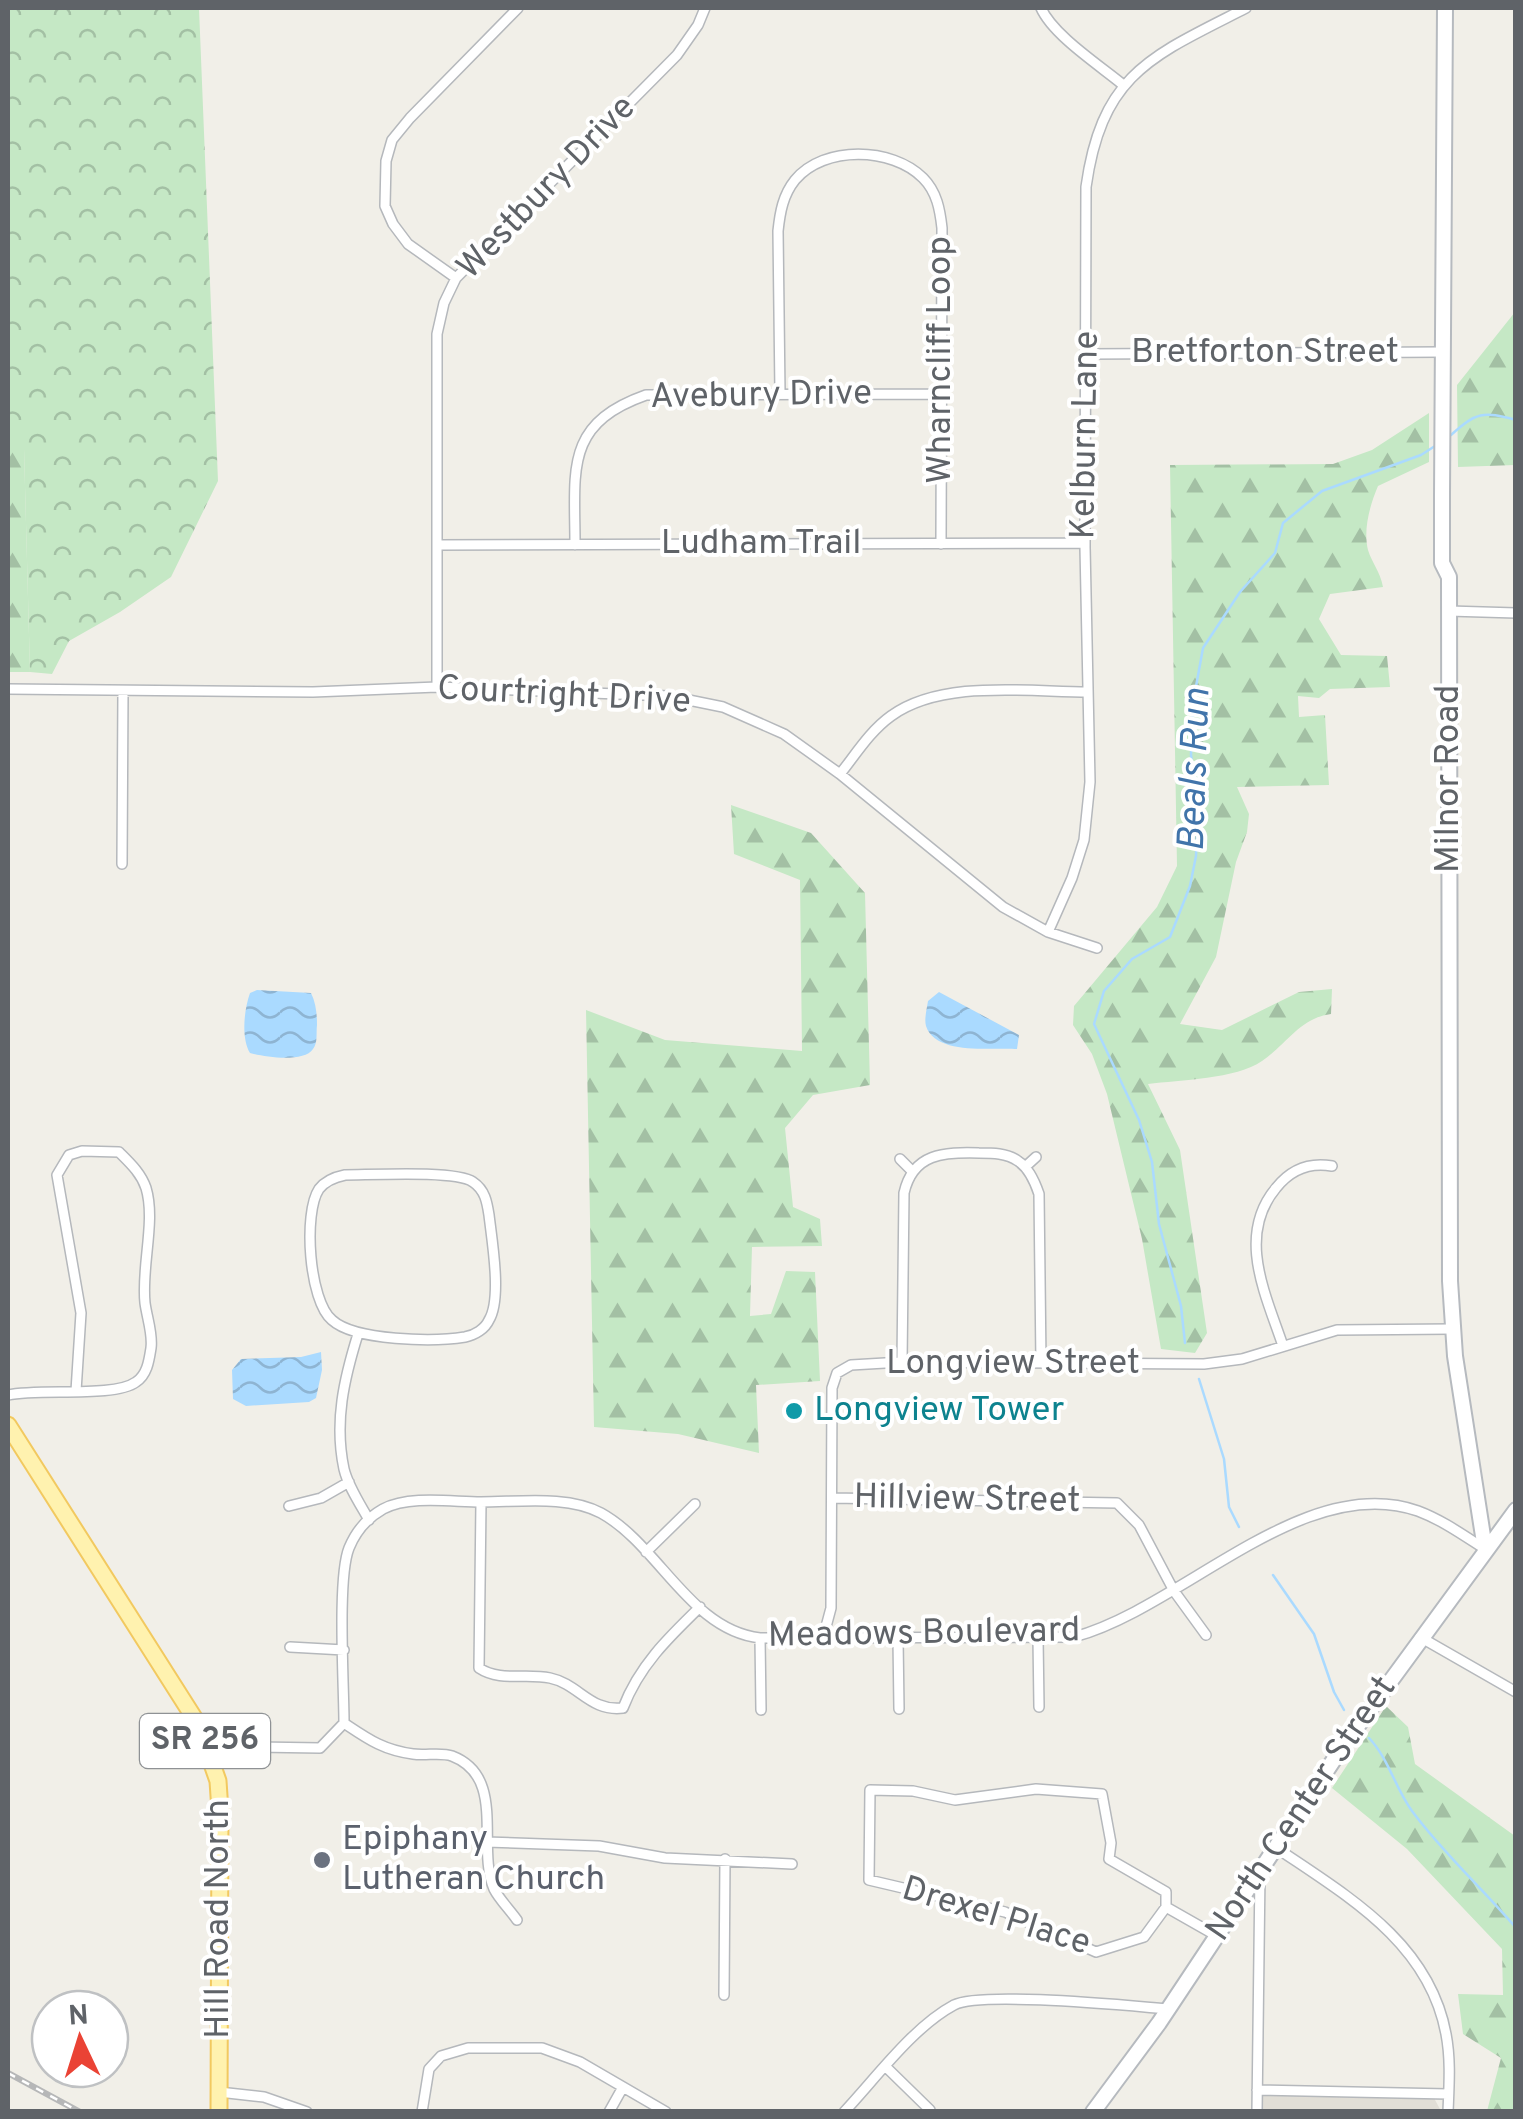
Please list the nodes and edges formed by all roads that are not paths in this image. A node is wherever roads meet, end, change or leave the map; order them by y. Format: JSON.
{"nodes":[{"id":1,"x":518,"y":8,"type":"edge"},
{"id":2,"x":705,"y":8,"type":"edge"},
{"id":3,"x":1041,"y":8,"type":"edge"},
{"id":4,"x":1246,"y":8,"type":"edge"},
{"id":5,"x":1445,"y":8,"type":"edge"},
{"id":6,"x":1122,"y":84,"type":"junction"},
{"id":7,"x":456,"y":278,"type":"junction"},
{"id":8,"x":1442,"y":352,"type":"junction"},
{"id":9,"x":1088,"y":354,"type":"junction"},
{"id":10,"x":780,"y":393,"type":"junction"},
{"id":11,"x":942,"y":394,"type":"junction"},
{"id":12,"x":1085,"y":543,"type":"junction"},
{"id":13,"x":941,"y":544,"type":"junction"},
{"id":14,"x":576,"y":545,"type":"junction"},
{"id":15,"x":438,"y":546,"type":"junction"},
{"id":16,"x":1448,"y":612,"type":"junction"},
{"id":17,"x":1516,"y":612,"type":"edge"},
{"id":18,"x":437,"y":687,"type":"junction"},
{"id":19,"x":8,"y":689,"type":"edge"},
{"id":20,"x":123,"y":691,"type":"junction"},
{"id":21,"x":1088,"y":692,"type":"junction"},
{"id":22,"x":840,"y":774,"type":"junction"},
{"id":23,"x":122,"y":864,"type":"dead end"},
{"id":24,"x":1048,"y":932,"type":"junction"},
{"id":25,"x":1096,"y":948,"type":"dead end"},
{"id":26,"x":1036,"y":1157,"type":"dead end"},
{"id":27,"x":900,"y":1159,"type":"dead end"},
{"id":28,"x":1025,"y":1166,"type":"junction"},
{"id":29,"x":1332,"y":1166,"type":"dead end"},
{"id":30,"x":912,"y":1171,"type":"junction"},
{"id":31,"x":1452,"y":1329,"type":"junction"},
{"id":32,"x":358,"y":1334,"type":"junction"},
{"id":33,"x":1282,"y":1346,"type":"junction"},
{"id":34,"x":902,"y":1362,"type":"junction"},
{"id":35,"x":1040,"y":1363,"type":"junction"},
{"id":36,"x":76,"y":1390,"type":"junction"},
{"id":37,"x":8,"y":1395,"type":"edge"},
{"id":38,"x":8,"y":1425,"type":"edge"},
{"id":39,"x":349,"y":1482,"type":"junction"},
{"id":40,"x":832,"y":1498,"type":"junction"},
{"id":41,"x":481,"y":1502,"type":"junction"},
{"id":42,"x":695,"y":1504,"type":"dead end"},
{"id":43,"x":290,"y":1506,"type":"dead end"},
{"id":44,"x":1516,"y":1510,"type":"edge"},
{"id":45,"x":368,"y":1520,"type":"junction"},
{"id":46,"x":1485,"y":1549,"type":"junction"},
{"id":47,"x":646,"y":1552,"type":"junction"},
{"id":48,"x":1174,"y":1591,"type":"junction"},
{"id":49,"x":700,"y":1606,"type":"junction"},
{"id":50,"x":1206,"y":1635,"type":"dead end"},
{"id":51,"x":1420,"y":1637,"type":"junction"},
{"id":52,"x":760,"y":1638,"type":"junction"},
{"id":53,"x":823,"y":1638,"type":"junction"},
{"id":54,"x":1038,"y":1638,"type":"junction"},
{"id":55,"x":898,"y":1639,"type":"junction"},
{"id":56,"x":290,"y":1646,"type":"dead end"},
{"id":57,"x":344,"y":1650,"type":"junction"},
{"id":58,"x":1516,"y":1692,"type":"edge"},
{"id":59,"x":1039,"y":1707,"type":"dead end"},
{"id":60,"x":899,"y":1708,"type":"dead end"},
{"id":61,"x":761,"y":1710,"type":"dead end"},
{"id":62,"x":344,"y":1723,"type":"junction"},
{"id":63,"x":213,"y":1762,"type":"junction"},
{"id":64,"x":486,"y":1842,"type":"junction"},
{"id":65,"x":1275,"y":1847,"type":"junction"},
{"id":66,"x":725,"y":1859,"type":"junction"},
{"id":67,"x":792,"y":1864,"type":"dead end"},
{"id":68,"x":1260,"y":1870,"type":"junction"},
{"id":69,"x":1166,"y":1907,"type":"junction"},
{"id":70,"x":518,"y":1920,"type":"dead end"},
{"id":71,"x":1216,"y":1936,"type":"junction"},
{"id":72,"x":724,"y":1994,"type":"dead end"},
{"id":73,"x":1169,"y":2009,"type":"junction"},
{"id":74,"x":886,"y":2067,"type":"junction"},
{"id":75,"x":623,"y":2087,"type":"junction"},
{"id":76,"x":1257,"y":2090,"type":"junction"},
{"id":77,"x":219,"y":2092,"type":"junction"},
{"id":78,"x":1448,"y":2094,"type":"junction"},
{"id":79,"x":930,"y":2110,"type":"edge"},
{"id":80,"x":219,"y":2112,"type":"edge"},
{"id":81,"x":307,"y":2112,"type":"edge"},
{"id":82,"x":422,"y":2112,"type":"edge"},
{"id":83,"x":610,"y":2112,"type":"edge"},
{"id":84,"x":666,"y":2112,"type":"edge"},
{"id":85,"x":844,"y":2112,"type":"edge"},
{"id":86,"x":1094,"y":2112,"type":"edge"},
{"id":87,"x":1256,"y":2112,"type":"edge"},
{"id":88,"x":1448,"y":2112,"type":"edge"}],
"edges":[{"from":1,"to":7,"type":"street"},
{"from":2,"to":7,"type":"street","name":"Westbury Drive"},
{"from":3,"to":6,"type":"street"},
{"from":4,"to":6,"type":"street","name":"Kelburn Lane"},
{"from":5,"to":8,"type":"main road","name":"Milnor Road"},
{"from":6,"to":9,"type":"street","name":"Kelburn Lane"},
{"from":7,"to":15,"type":"street","name":"Westbury Drive"},
{"from":8,"to":9,"type":"street","name":"Bretforton Street"},
{"from":8,"to":16,"type":"main road","name":"Milnor Road"},
{"from":9,"to":12,"type":"street","name":"Kelburn Lane"},
{"from":10,"to":11,"type":"street","name":"Avebury Drive"},
{"from":10,"to":11,"type":"street","name":"Wharncliff Loop"},
{"from":10,"to":14,"type":"street","name":"Avebury Drive"},
{"from":11,"to":13,"type":"street","name":"Wharncliff Loop"},
{"from":12,"to":13,"type":"street","name":"Ludham Trail"},
{"from":12,"to":21,"type":"street","name":"Kelburn Lane"},
{"from":13,"to":14,"type":"street","name":"Ludham Trail"},
{"from":14,"to":15,"type":"street","name":"Ludham Trail"},
{"from":15,"to":18,"type":"street","name":"Westbury Drive"},
{"from":16,"to":17,"type":"street"},
{"from":16,"to":31,"type":"main road","name":"Milnor Road"},
{"from":18,"to":20,"type":"street","name":"Courtright Drive"},
{"from":18,"to":22,"type":"street","name":"Courtright Drive"},
{"from":19,"to":20,"type":"street","name":"Courtright Drive"},
{"from":20,"to":23,"type":"street"},
{"from":21,"to":22,"type":"street"},
{"from":21,"to":24,"type":"street","name":"Kelburn Lane"},
{"from":22,"to":24,"type":"street","name":"Courtright Drive"},
{"from":24,"to":25,"type":"street","name":"Courtright Drive"},
{"from":26,"to":28,"type":"street"},
{"from":27,"to":30,"type":"street"},
{"from":28,"to":30,"type":"street"},
{"from":28,"to":35,"type":"street"},
{"from":29,"to":33,"type":"street"},
{"from":30,"to":34,"type":"street"},
{"from":31,"to":33,"type":"street","name":"Longview Street"},
{"from":31,"to":46,"type":"main road","name":"Milnor Road"},
{"from":32,"to":32,"type":"street"},
{"from":32,"to":39,"type":"street"},
{"from":33,"to":35,"type":"street","name":"Longview Street"},
{"from":34,"to":35,"type":"street","name":"Longview Street"},
{"from":34,"to":40,"type":"street","name":"Longview Street"},
{"from":36,"to":36,"type":"street"},
{"from":36,"to":37,"type":"street"},
{"from":38,"to":63,"type":"main road","name":"Hill Road North","number":"SR 256"},
{"from":39,"to":43,"type":"street"},
{"from":39,"to":45,"type":"street"},
{"from":40,"to":48,"type":"street","name":"Hillview Street"},
{"from":40,"to":53,"type":"street","name":"Longview Street"},
{"from":41,"to":45,"type":"street","name":"Meadows Boulevard"},
{"from":41,"to":47,"type":"street","name":"Meadows Boulevard"},
{"from":41,"to":49,"type":"street"},
{"from":42,"to":47,"type":"street"},
{"from":44,"to":46,"type":"main road","name":"North Center Street"},
{"from":45,"to":57,"type":"street"},
{"from":46,"to":48,"type":"street","name":"Meadows Boulevard"},
{"from":46,"to":51,"type":"main road","name":"North Center Street"},
{"from":47,"to":49,"type":"street","name":"Meadows Boulevard"},
{"from":48,"to":50,"type":"street"},
{"from":48,"to":54,"type":"street","name":"Meadows Boulevard"},
{"from":49,"to":52,"type":"street","name":"Meadows Boulevard"},
{"from":51,"to":58,"type":"street"},
{"from":51,"to":65,"type":"main road","name":"North Center Street"},
{"from":52,"to":53,"type":"street","name":"Meadows Boulevard"},
{"from":52,"to":61,"type":"street"},
{"from":53,"to":55,"type":"street","name":"Meadows Boulevard"},
{"from":54,"to":55,"type":"street","name":"Meadows Boulevard"},
{"from":54,"to":59,"type":"street"},
{"from":55,"to":60,"type":"street"},
{"from":56,"to":57,"type":"street"},
{"from":57,"to":62,"type":"street"},
{"from":62,"to":63,"type":"street"},
{"from":62,"to":64,"type":"street"},
{"from":63,"to":77,"type":"main road","name":"Hill Road North","number":"SR 256"},
{"from":64,"to":66,"type":"street"},
{"from":64,"to":70,"type":"street"},
{"from":65,"to":68,"type":"main road","name":"North Center Street"},
{"from":65,"to":78,"type":"street"},
{"from":66,"to":67,"type":"street"},
{"from":66,"to":72,"type":"street"},
{"from":68,"to":71,"type":"main road","name":"North Center Street"},
{"from":68,"to":76,"type":"street"},
{"from":69,"to":69,"type":"street","name":"Drexel Place"},
{"from":69,"to":71,"type":"street"},
{"from":71,"to":73,"type":"main road","name":"North Center Street"},
{"from":73,"to":74,"type":"street"},
{"from":73,"to":86,"type":"main road","name":"North Center Street"},
{"from":74,"to":79,"type":"street"},
{"from":74,"to":85,"type":"street"},
{"from":75,"to":82,"type":"street"},
{"from":75,"to":83,"type":"street"},
{"from":75,"to":84,"type":"street"},
{"from":76,"to":78,"type":"street"},
{"from":76,"to":87,"type":"street"},
{"from":77,"to":80,"type":"main road","name":"Hill Road North","number":"SR 256"},
{"from":77,"to":81,"type":"street"},
{"from":78,"to":88,"type":"street"}]}
